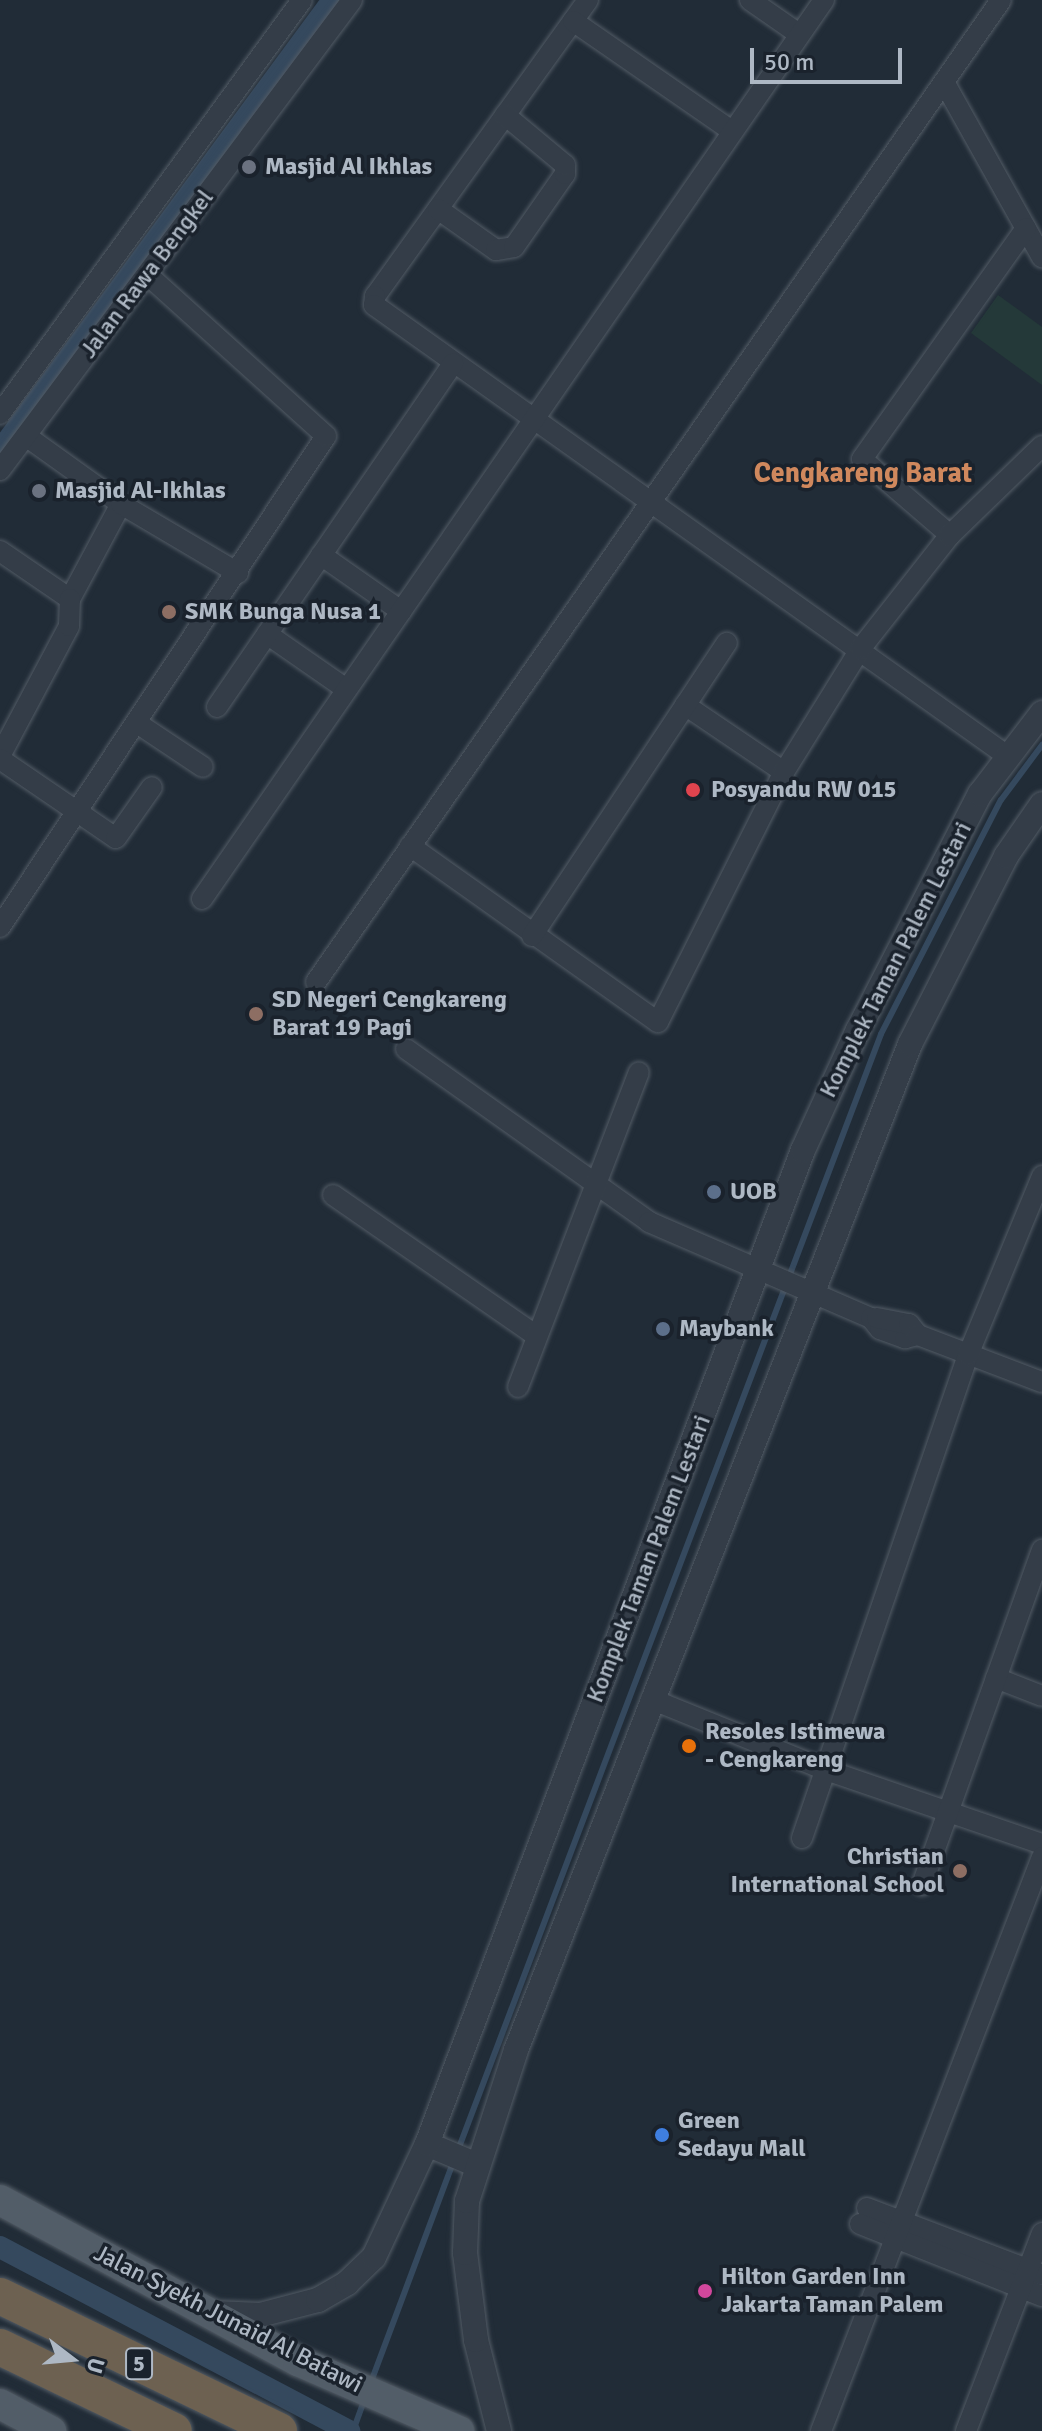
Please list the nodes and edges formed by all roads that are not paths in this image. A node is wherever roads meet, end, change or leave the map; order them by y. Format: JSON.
{"nodes":[{"id":1,"x":302,"y":0,"type":"edge"},
{"id":2,"x":352,"y":0,"type":"edge"},
{"id":3,"x":588,"y":0,"type":"edge"},
{"id":4,"x":750,"y":0,"type":"edge"},
{"id":5,"x":824,"y":0,"type":"edge"},
{"id":6,"x":1001,"y":0,"type":"edge"},
{"id":7,"x":573,"y":21,"type":"junction"},
{"id":8,"x":799,"y":34,"type":"junction"},
{"id":9,"x":944,"y":82,"type":"junction"},
{"id":10,"x":505,"y":115,"type":"junction"},
{"id":11,"x":732,"y":131,"type":"junction"},
{"id":12,"x":438,"y":209,"type":"junction"},
{"id":13,"x":1026,"y":228,"type":"junction"},
{"id":14,"x":1042,"y":257,"type":"edge"},
{"id":15,"x":147,"y":274,"type":"junction"},
{"id":16,"x":453,"y":363,"type":"junction"},
{"id":17,"x":0,"y":414,"type":"edge"},
{"id":18,"x":533,"y":419,"type":"junction"},
{"id":19,"x":26,"y":436,"type":"junction"},
{"id":20,"x":1042,"y":446,"type":"edge"},
{"id":21,"x":0,"y":470,"type":"edge"},
{"id":22,"x":650,"y":499,"type":"junction"},
{"id":23,"x":121,"y":504,"type":"junction"},
{"id":24,"x":950,"y":535,"type":"junction"},
{"id":25,"x":0,"y":551,"type":"edge"},
{"id":26,"x":321,"y":555,"type":"junction"},
{"id":27,"x":238,"y":573,"type":"junction"},
{"id":28,"x":70,"y":599,"type":"junction"},
{"id":29,"x":401,"y":611,"type":"junction"},
{"id":30,"x":267,"y":634,"type":"junction"},
{"id":31,"x":727,"y":643,"type":"dead end"},
{"id":32,"x":861,"y":648,"type":"junction"},
{"id":33,"x":346,"y":689,"type":"junction"},
{"id":34,"x":685,"y":705,"type":"junction"},
{"id":35,"x":217,"y":707,"type":"dead end"},
{"id":36,"x":1042,"y":713,"type":"edge"},
{"id":37,"x":137,"y":723,"type":"junction"},
{"id":38,"x":1006,"y":755,"type":"junction"},
{"id":39,"x":0,"y":757,"type":"edge"},
{"id":40,"x":203,"y":767,"type":"dead end"},
{"id":41,"x":784,"y":772,"type":"junction"},
{"id":42,"x":152,"y":787,"type":"dead end"},
{"id":43,"x":1042,"y":804,"type":"edge"},
{"id":44,"x":76,"y":810,"type":"junction"},
{"id":45,"x":410,"y":846,"type":"junction"},
{"id":46,"x":202,"y":899,"type":"dead end"},
{"id":47,"x":0,"y":927,"type":"edge"},
{"id":48,"x":532,"y":936,"type":"junction"},
{"id":49,"x":316,"y":982,"type":"dead end"},
{"id":50,"x":406,"y":1049,"type":"dead end"},
{"id":51,"x":639,"y":1072,"type":"dead end"},
{"id":52,"x":1042,"y":1176,"type":"edge"},
{"id":53,"x":594,"y":1185,"type":"junction"},
{"id":54,"x":333,"y":1195,"type":"dead end"},
{"id":55,"x":766,"y":1274,"type":"junction"},
{"id":56,"x":806,"y":1291,"type":"junction"},
{"id":57,"x":535,"y":1335,"type":"junction"},
{"id":58,"x":968,"y":1355,"type":"junction"},
{"id":59,"x":1042,"y":1382,"type":"edge"},
{"id":60,"x":518,"y":1387,"type":"dead end"},
{"id":61,"x":1042,"y":1550,"type":"edge"},
{"id":62,"x":996,"y":1678,"type":"junction"},
{"id":63,"x":1042,"y":1696,"type":"edge"},
{"id":64,"x":651,"y":1699,"type":"junction"},
{"id":65,"x":826,"y":1770,"type":"junction"},
{"id":66,"x":948,"y":1814,"type":"junction"},
{"id":67,"x":802,"y":1838,"type":"dead end"},
{"id":68,"x":1042,"y":1844,"type":"edge"},
{"id":69,"x":1042,"y":1857,"type":"edge"},
{"id":70,"x":922,"y":1885,"type":"dead end"},
{"id":71,"x":452,"y":2155,"type":"junction"},
{"id":72,"x":0,"y":2200,"type":"edge"},
{"id":73,"x":864,"y":2216,"type":"dead end"},
{"id":74,"x":899,"y":2230,"type":"junction"},
{"id":75,"x":1042,"y":2233,"type":"edge"},
{"id":76,"x":1031,"y":2278,"type":"edge"},
{"id":77,"x":0,"y":2296,"type":"edge"},
{"id":78,"x":1042,"y":2296,"type":"edge"},
{"id":79,"x":206,"y":2312,"type":"junction"},
{"id":80,"x":0,"y":2347,"type":"edge"},
{"id":81,"x":0,"y":2404,"type":"edge"},
{"id":82,"x":51,"y":2431,"type":"edge"},
{"id":83,"x":174,"y":2431,"type":"edge"},
{"id":84,"x":279,"y":2431,"type":"edge"},
{"id":85,"x":459,"y":2431,"type":"edge"},
{"id":86,"x":499,"y":2431,"type":"edge"},
{"id":87,"x":821,"y":2431,"type":"edge"},
{"id":88,"x":966,"y":2431,"type":"edge"}],
"edges":[{"from":1,"to":17,"type":"street","name":"Jalan Rawa Bengkel"},
{"from":2,"to":15,"type":"street","name":"Jalan Rawa Bengkel"},
{"from":3,"to":7,"type":"street"},
{"from":4,"to":8,"type":"street"},
{"from":5,"to":8,"type":"street"},
{"from":6,"to":9,"type":"street"},
{"from":7,"to":10,"type":"street"},
{"from":7,"to":11,"type":"street"},
{"from":8,"to":11,"type":"street"},
{"from":9,"to":13,"type":"street"},
{"from":9,"to":22,"type":"street"},
{"from":10,"to":12,"type":"street"},
{"from":10,"to":12,"type":"street"},
{"from":11,"to":18,"type":"street"},
{"from":12,"to":16,"type":"street"},
{"from":13,"to":14,"type":"street"},
{"from":13,"to":24,"type":"street"},
{"from":15,"to":19,"type":"street","name":"Jalan Rawa Bengkel"},
{"from":15,"to":27,"type":"street"},
{"from":16,"to":18,"type":"street"},
{"from":16,"to":26,"type":"street"},
{"from":18,"to":22,"type":"street"},
{"from":18,"to":29,"type":"street"},
{"from":19,"to":21,"type":"street","name":"Jalan Rawa Bengkel"},
{"from":19,"to":23,"type":"street"},
{"from":20,"to":24,"type":"street"},
{"from":22,"to":32,"type":"street"},
{"from":22,"to":45,"type":"street"},
{"from":23,"to":27,"type":"street"},
{"from":23,"to":28,"type":"street"},
{"from":24,"to":32,"type":"street"},
{"from":25,"to":28,"type":"street"},
{"from":26,"to":29,"type":"street"},
{"from":26,"to":30,"type":"street"},
{"from":27,"to":37,"type":"street"},
{"from":28,"to":39,"type":"street"},
{"from":29,"to":33,"type":"street"},
{"from":30,"to":33,"type":"street"},
{"from":30,"to":35,"type":"street"},
{"from":31,"to":34,"type":"street"},
{"from":32,"to":38,"type":"street"},
{"from":32,"to":41,"type":"street"},
{"from":33,"to":46,"type":"street"},
{"from":34,"to":41,"type":"street"},
{"from":34,"to":48,"type":"street"},
{"from":36,"to":38,"type":"street","name":"Komplek Taman Palem Lestari"},
{"from":37,"to":40,"type":"street"},
{"from":37,"to":44,"type":"street"},
{"from":38,"to":55,"type":"street","name":"Komplek Taman Palem Lestari"},
{"from":39,"to":44,"type":"street"},
{"from":41,"to":48,"type":"street"},
{"from":42,"to":44,"type":"street"},
{"from":43,"to":56,"type":"street","name":"Komplek Taman Palem Lestari"},
{"from":44,"to":47,"type":"street"},
{"from":45,"to":48,"type":"street"},
{"from":45,"to":49,"type":"street"},
{"from":50,"to":53,"type":"street"},
{"from":51,"to":53,"type":"street"},
{"from":52,"to":58,"type":"street"},
{"from":53,"to":55,"type":"street"},
{"from":53,"to":57,"type":"street"},
{"from":54,"to":57,"type":"street"},
{"from":55,"to":56,"type":"street"},
{"from":55,"to":71,"type":"street","name":"Komplek Taman Palem Lestari"},
{"from":56,"to":58,"type":"street"},
{"from":56,"to":64,"type":"street","name":"Komplek Taman Palem Lestari"},
{"from":57,"to":60,"type":"street"},
{"from":58,"to":59,"type":"street"},
{"from":58,"to":65,"type":"street"},
{"from":61,"to":62,"type":"street"},
{"from":62,"to":63,"type":"street"},
{"from":62,"to":66,"type":"street"},
{"from":64,"to":65,"type":"street"},
{"from":64,"to":71,"type":"street","name":"Komplek Taman Palem Lestari"},
{"from":65,"to":66,"type":"street"},
{"from":65,"to":67,"type":"street"},
{"from":66,"to":68,"type":"street"},
{"from":66,"to":70,"type":"street"},
{"from":69,"to":74,"type":"street"},
{"from":71,"to":79,"type":"street","name":"Komplek Taman Palem Lestari"},
{"from":71,"to":86,"type":"street","name":"Komplek Taman Palem Lestari"},
{"from":72,"to":79,"type":"main road","name":"Jalan Syekh Junaid Al Batawi"},
{"from":73,"to":74,"type":"street"},
{"from":74,"to":76,"type":"street"},
{"from":74,"to":87,"type":"street"},
{"from":75,"to":76,"type":"street"},
{"from":76,"to":78,"type":"street"},
{"from":76,"to":88,"type":"street"},
{"from":77,"to":84,"type":"highway","number":"5"},
{"from":79,"to":85,"type":"main road","name":"Jalan Syekh Junaid Al Batawi"},
{"from":80,"to":83,"type":"highway","number":"5"},
{"from":81,"to":82,"type":"main road"}]}
